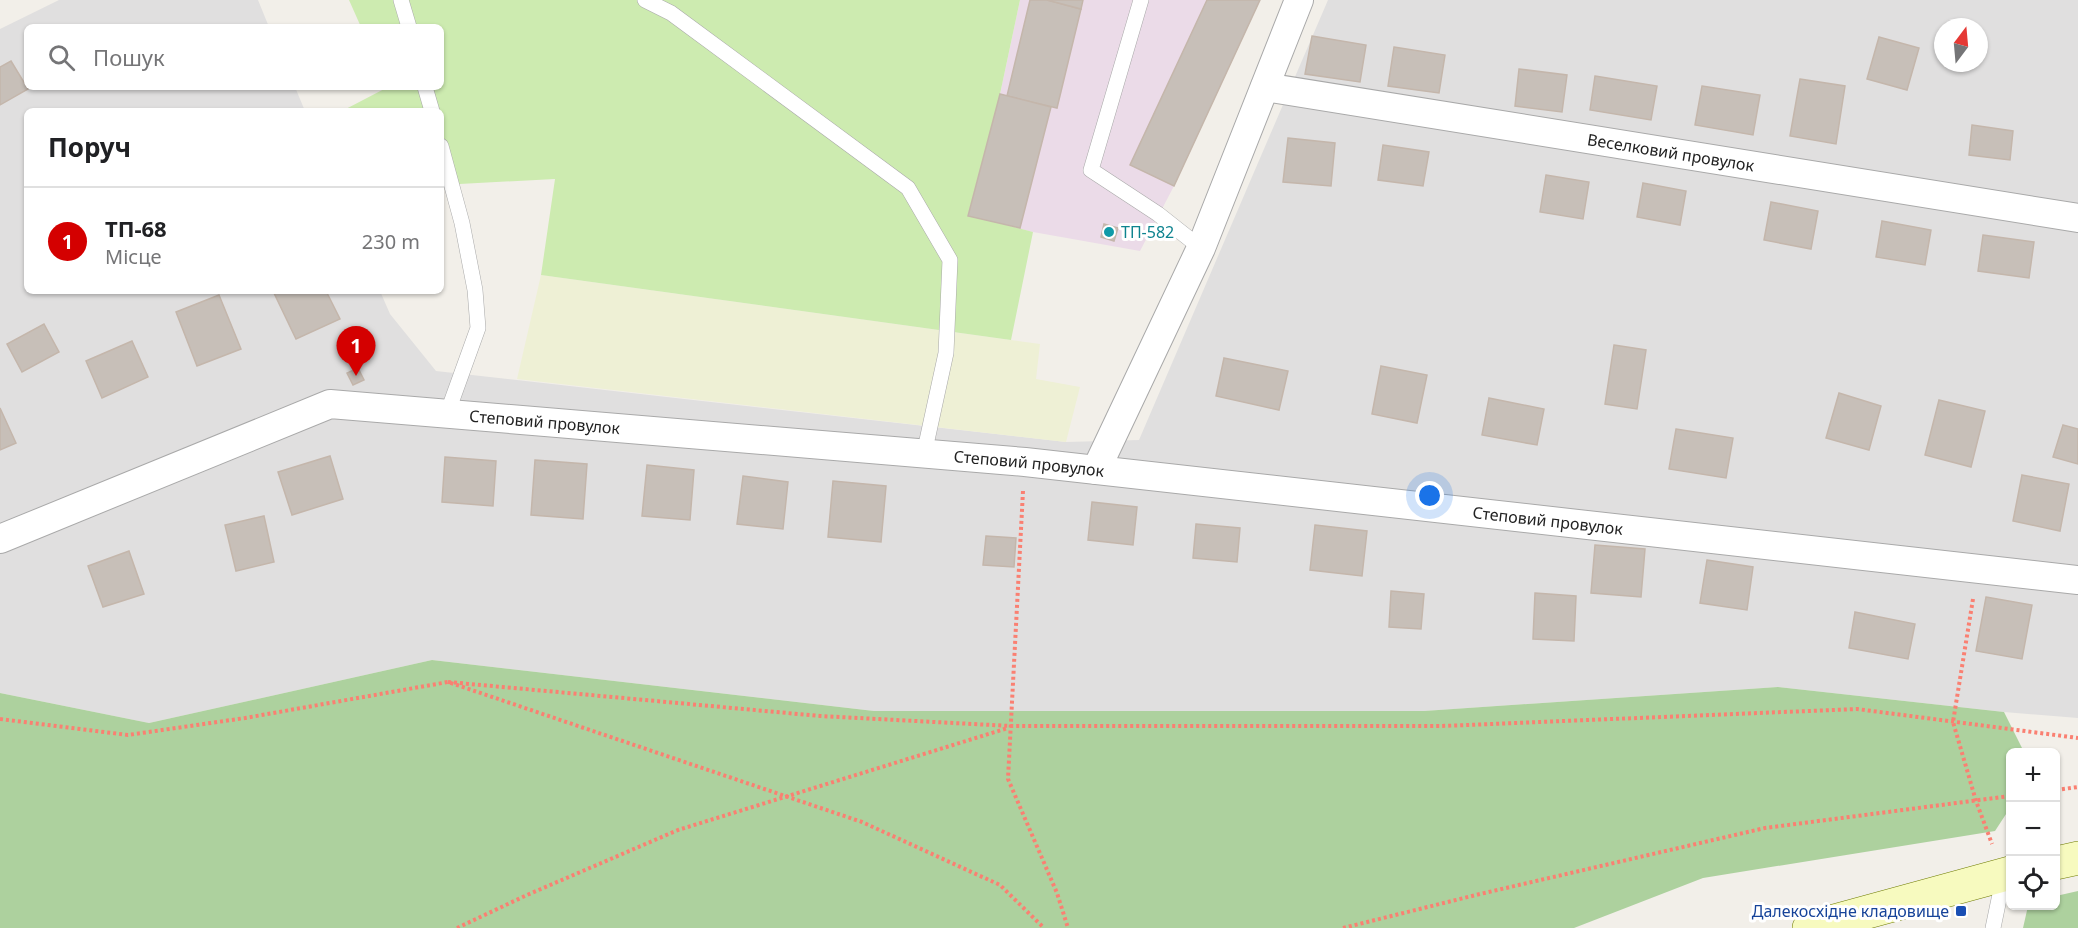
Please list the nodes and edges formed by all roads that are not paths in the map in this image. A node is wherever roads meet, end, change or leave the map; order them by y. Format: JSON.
{"nodes":[{"id":1,"x":401,"y":0,"type":"edge"},
{"id":2,"x":645,"y":0,"type":"edge"},
{"id":3,"x":1141,"y":0,"type":"edge"},
{"id":4,"x":1299,"y":0,"type":"edge"},
{"id":5,"x":408,"y":24,"type":"edge"},
{"id":6,"x":1265,"y":87,"type":"junction"},
{"id":7,"x":426,"y":90,"type":"edge"},
{"id":8,"x":431,"y":108,"type":"edge"},
{"id":9,"x":444,"y":157,"type":"edge"},
{"id":10,"x":2078,"y":218,"type":"edge"},
{"id":11,"x":1201,"y":248,"type":"junction"},
{"id":12,"x":447,"y":414,"type":"junction"},
{"id":13,"x":924,"y":454,"type":"junction"},
{"id":14,"x":1096,"y":470,"type":"junction"},
{"id":15,"x":0,"y":539,"type":"edge"},
{"id":16,"x":2078,"y":579,"type":"edge"},
{"id":17,"x":2078,"y":858,"type":"edge"},
{"id":18,"x":2060,"y":862,"type":"edge"},
{"id":19,"x":2006,"y":874,"type":"edge"},
{"id":20,"x":2006,"y":878,"type":"edge"},
{"id":21,"x":1809,"y":928,"type":"edge"},
{"id":22,"x":1993,"y":928,"type":"edge"}],
"edges":[{"from":1,"to":5,"type":"lane"},
{"from":2,"to":13,"type":"lane"},
{"from":3,"to":11,"type":"lane"},
{"from":4,"to":6,"type":"street"},
{"from":6,"to":10,"type":"street","name":"Веселковий провулок"},
{"from":6,"to":11,"type":"street"},
{"from":7,"to":8,"type":"lane"},
{"from":9,"to":12,"type":"lane"},
{"from":11,"to":14,"type":"street"},
{"from":12,"to":13,"type":"street","name":"Степовий провулок"},
{"from":12,"to":15,"type":"street","name":"Степовий провулок"},
{"from":13,"to":14,"type":"street","name":"Степовий провулок"},
{"from":14,"to":16,"type":"street","name":"Степовий провулок"},
{"from":17,"to":18,"type":"street"},
{"from":19,"to":21,"type":"street"},
{"from":20,"to":22,"type":"lane"}]}
